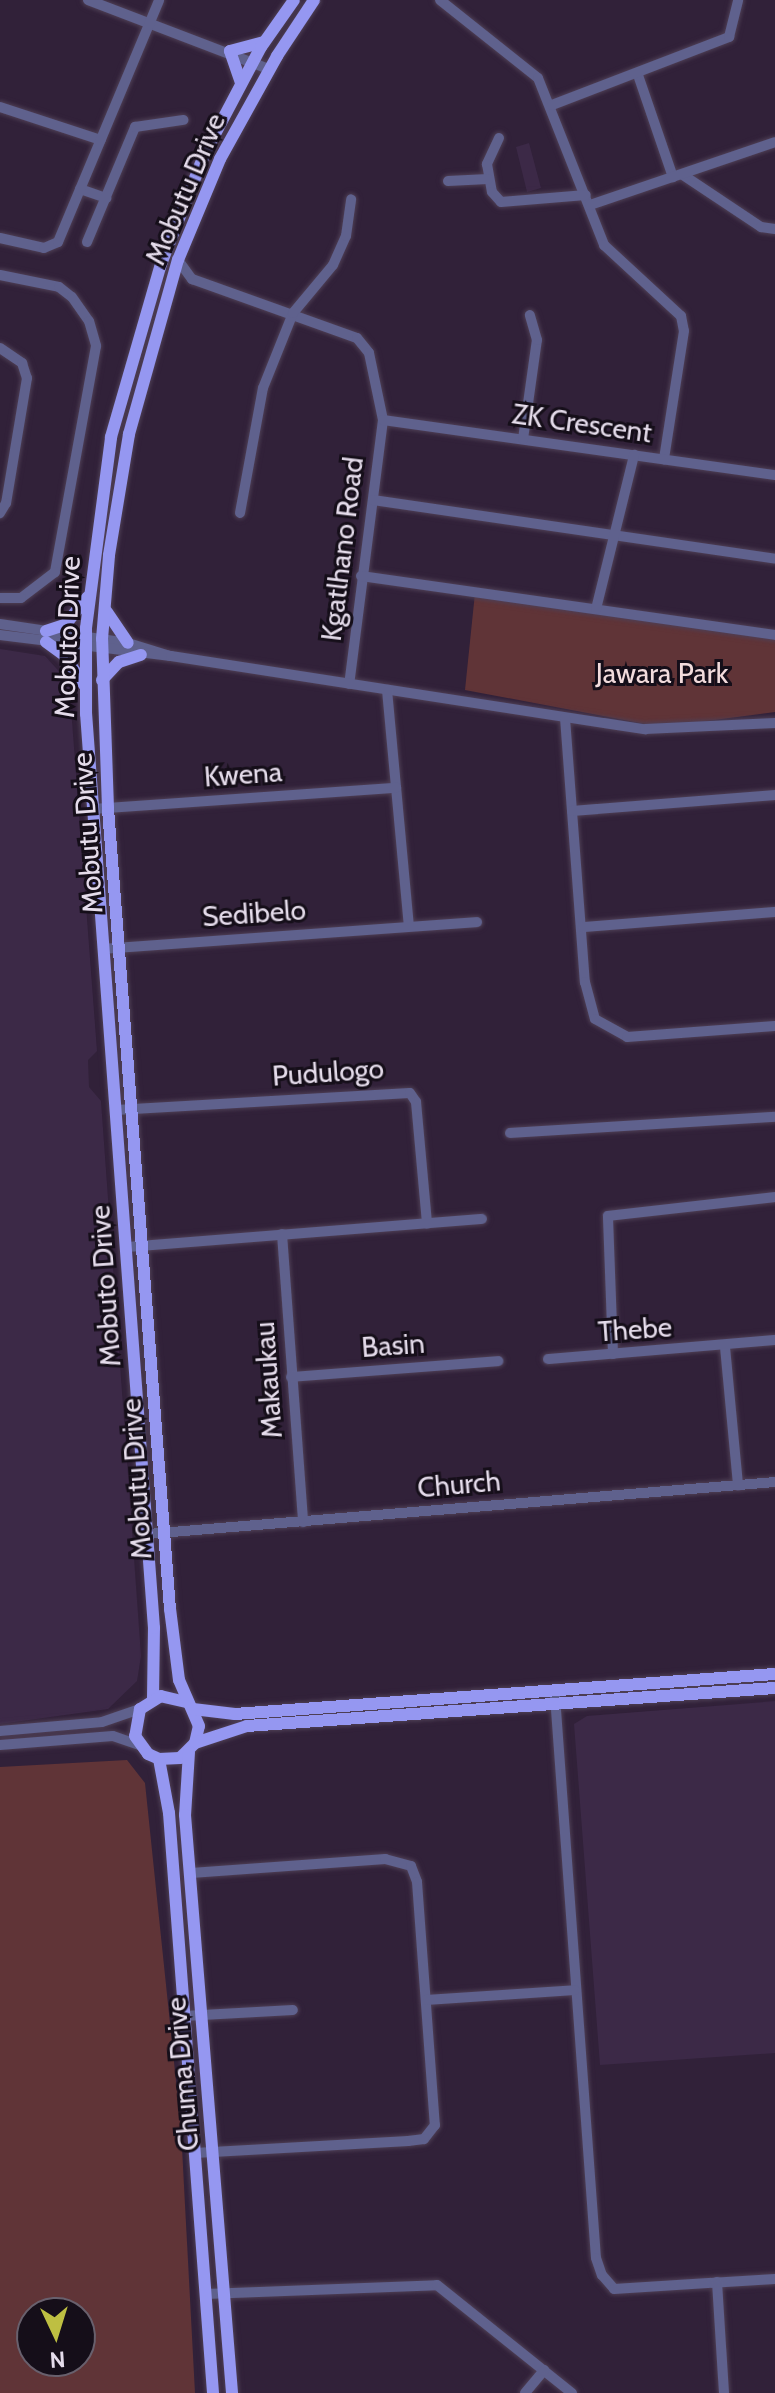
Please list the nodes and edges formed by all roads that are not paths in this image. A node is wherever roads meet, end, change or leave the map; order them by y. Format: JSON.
{"nodes":[{"id":1,"x":88,"y":0,"type":"edge"},
{"id":2,"x":159,"y":0,"type":"edge"},
{"id":3,"x":294,"y":0,"type":"edge"},
{"id":4,"x":314,"y":0,"type":"edge"},
{"id":5,"x":440,"y":0,"type":"edge"},
{"id":6,"x":738,"y":0,"type":"edge"},
{"id":7,"x":149,"y":20,"type":"junction"},
{"id":8,"x":264,"y":42,"type":"junction"},
{"id":9,"x":230,"y":51,"type":"junction"},
{"id":10,"x":253,"y":61,"type":"junction"},
{"id":11,"x":269,"y":69,"type":"junction"},
{"id":12,"x":638,"y":75,"type":"junction"},
{"id":13,"x":241,"y":83,"type":"junction"},
{"id":14,"x":552,"y":105,"type":"junction"},
{"id":15,"x":0,"y":107,"type":"edge"},
{"id":16,"x":183,"y":120,"type":"dead end"},
{"id":17,"x":499,"y":138,"type":"dead end"},
{"id":18,"x":101,"y":140,"type":"junction"},
{"id":19,"x":775,"y":142,"type":"edge"},
{"id":20,"x":678,"y":176,"type":"junction"},
{"id":21,"x":488,"y":179,"type":"junction"},
{"id":22,"x":448,"y":181,"type":"dead end"},
{"id":23,"x":80,"y":189,"type":"junction"},
{"id":24,"x":106,"y":198,"type":"junction"},
{"id":25,"x":351,"y":199,"type":"dead end"},
{"id":26,"x":588,"y":200,"type":"junction"},
{"id":27,"x":775,"y":229,"type":"edge"},
{"id":28,"x":0,"y":238,"type":"edge"},
{"id":29,"x":87,"y":242,"type":"dead end"},
{"id":30,"x":178,"y":260,"type":"junction"},
{"id":31,"x":0,"y":275,"type":"edge"},
{"id":32,"x":192,"y":279,"type":"junction"},
{"id":33,"x":169,"y":289,"type":"junction"},
{"id":34,"x":293,"y":313,"type":"junction"},
{"id":35,"x":530,"y":315,"type":"dead end"},
{"id":36,"x":0,"y":348,"type":"edge"},
{"id":37,"x":383,"y":420,"type":"junction"},
{"id":38,"x":523,"y":439,"type":"junction"},
{"id":39,"x":634,"y":455,"type":"junction"},
{"id":40,"x":664,"y":459,"type":"junction"},
{"id":41,"x":775,"y":475,"type":"edge"},
{"id":42,"x":373,"y":500,"type":"junction"},
{"id":43,"x":0,"y":513,"type":"edge"},
{"id":44,"x":240,"y":513,"type":"dead end"},
{"id":45,"x":613,"y":535,"type":"junction"},
{"id":46,"x":775,"y":559,"type":"edge"},
{"id":47,"x":361,"y":576,"type":"junction"},
{"id":48,"x":90,"y":594,"type":"junction"},
{"id":49,"x":0,"y":598,"type":"edge"},
{"id":50,"x":105,"y":601,"type":"junction"},
{"id":51,"x":596,"y":609,"type":"junction"},
{"id":52,"x":0,"y":624,"type":"edge"},
{"id":53,"x":0,"y":635,"type":"edge"},
{"id":54,"x":775,"y":635,"type":"edge"},
{"id":55,"x":46,"y":637,"type":"junction"},
{"id":56,"x":86,"y":643,"type":"junction"},
{"id":57,"x":128,"y":643,"type":"junction"},
{"id":58,"x":102,"y":645,"type":"junction"},
{"id":59,"x":141,"y":655,"type":"junction"},
{"id":60,"x":171,"y":656,"type":"junction"},
{"id":61,"x":102,"y":680,"type":"junction"},
{"id":62,"x":349,"y":684,"type":"junction"},
{"id":63,"x":86,"y":688,"type":"junction"},
{"id":64,"x":387,"y":690,"type":"junction"},
{"id":65,"x":565,"y":718,"type":"junction"},
{"id":66,"x":775,"y":723,"type":"edge"},
{"id":67,"x":396,"y":788,"type":"junction"},
{"id":68,"x":775,"y":795,"type":"edge"},
{"id":69,"x":108,"y":808,"type":"junction"},
{"id":70,"x":93,"y":809,"type":"junction"},
{"id":71,"x":572,"y":811,"type":"junction"},
{"id":72,"x":775,"y":912,"type":"edge"},
{"id":73,"x":477,"y":922,"type":"dead end"},
{"id":74,"x":409,"y":925,"type":"junction"},
{"id":75,"x":583,"y":927,"type":"junction"},
{"id":76,"x":118,"y":948,"type":"junction"},
{"id":77,"x":103,"y":949,"type":"junction"},
{"id":78,"x":775,"y":1026,"type":"edge"},
{"id":79,"x":129,"y":1083,"type":"junction"},
{"id":80,"x":114,"y":1084,"type":"junction"},
{"id":81,"x":131,"y":1109,"type":"junction"},
{"id":82,"x":116,"y":1110,"type":"junction"},
{"id":83,"x":775,"y":1117,"type":"edge"},
{"id":84,"x":510,"y":1133,"type":"dead end"},
{"id":85,"x":775,"y":1197,"type":"edge"},
{"id":86,"x":482,"y":1219,"type":"dead end"},
{"id":87,"x":427,"y":1224,"type":"junction"},
{"id":88,"x":282,"y":1234,"type":"junction"},
{"id":89,"x":141,"y":1245,"type":"junction"},
{"id":90,"x":126,"y":1247,"type":"junction"},
{"id":91,"x":775,"y":1340,"type":"edge"},
{"id":92,"x":725,"y":1347,"type":"junction"},
{"id":93,"x":613,"y":1354,"type":"junction"},
{"id":94,"x":548,"y":1359,"type":"dead end"},
{"id":95,"x":498,"y":1361,"type":"dead end"},
{"id":96,"x":291,"y":1377,"type":"junction"},
{"id":97,"x":775,"y":1482,"type":"edge"},
{"id":98,"x":738,"y":1485,"type":"junction"},
{"id":99,"x":303,"y":1522,"type":"junction"},
{"id":100,"x":164,"y":1533,"type":"junction"},
{"id":101,"x":148,"y":1534,"type":"junction"},
{"id":102,"x":775,"y":1674,"type":"edge"},
{"id":103,"x":775,"y":1688,"type":"edge"},
{"id":104,"x":555,"y":1692,"type":"junction"},
{"id":105,"x":153,"y":1698,"type":"junction"},
{"id":106,"x":190,"y":1705,"type":"junction"},
{"id":107,"x":556,"y":1707,"type":"junction"},
{"id":108,"x":140,"y":1709,"type":"junction"},
{"id":109,"x":0,"y":1731,"type":"edge"},
{"id":110,"x":0,"y":1745,"type":"edge"},
{"id":111,"x":139,"y":1745,"type":"junction"},
{"id":112,"x":192,"y":1748,"type":"junction"},
{"id":113,"x":159,"y":1759,"type":"junction"},
{"id":114,"x":191,"y":1873,"type":"junction"},
{"id":115,"x":575,"y":1990,"type":"junction"},
{"id":116,"x":426,"y":2000,"type":"junction"},
{"id":117,"x":293,"y":2010,"type":"dead end"},
{"id":118,"x":201,"y":2015,"type":"junction"},
{"id":119,"x":184,"y":2016,"type":"junction"},
{"id":120,"x":213,"y":2152,"type":"junction"},
{"id":121,"x":195,"y":2153,"type":"junction"},
{"id":122,"x":775,"y":2279,"type":"edge"},
{"id":123,"x":717,"y":2282,"type":"junction"},
{"id":124,"x":225,"y":2293,"type":"junction"},
{"id":125,"x":206,"y":2294,"type":"junction"},
{"id":126,"x":544,"y":2370,"type":"junction"},
{"id":127,"x":213,"y":2393,"type":"edge"},
{"id":128,"x":232,"y":2393,"type":"edge"},
{"id":129,"x":525,"y":2393,"type":"edge"},
{"id":130,"x":572,"y":2393,"type":"edge"},
{"id":131,"x":724,"y":2393,"type":"edge"}],
"edges":[{"from":1,"to":7,"type":"street"},
{"from":2,"to":7,"type":"street"},
{"from":3,"to":8,"type":"main road","name":"Mobuto Drive"},
{"from":4,"to":11,"type":"main road","name":"Mobutu Drive"},
{"from":5,"to":14,"type":"street"},
{"from":6,"to":12,"type":"street"},
{"from":7,"to":9,"type":"street"},
{"from":7,"to":18,"type":"street"},
{"from":8,"to":9,"type":"main road"},
{"from":8,"to":10,"type":"main road","name":"Mobuto Drive"},
{"from":9,"to":10,"type":"street"},
{"from":9,"to":13,"type":"main road"},
{"from":10,"to":11,"type":"street"},
{"from":10,"to":13,"type":"main road","name":"Mobuto Drive"},
{"from":11,"to":30,"type":"main road","name":"Mobutu Drive"},
{"from":12,"to":14,"type":"street"},
{"from":12,"to":20,"type":"street"},
{"from":13,"to":48,"type":"main road","name":"Mobuto Drive"},
{"from":14,"to":26,"type":"street"},
{"from":15,"to":18,"type":"street"},
{"from":16,"to":24,"type":"street"},
{"from":17,"to":21,"type":"street"},
{"from":18,"to":23,"type":"street"},
{"from":19,"to":20,"type":"street"},
{"from":20,"to":26,"type":"street"},
{"from":20,"to":27,"type":"street"},
{"from":21,"to":22,"type":"street"},
{"from":21,"to":26,"type":"street"},
{"from":23,"to":24,"type":"street"},
{"from":23,"to":28,"type":"street"},
{"from":24,"to":29,"type":"street"},
{"from":25,"to":34,"type":"street"},
{"from":26,"to":40,"type":"street"},
{"from":30,"to":32,"type":"street"},
{"from":30,"to":33,"type":"main road","name":"Mobutu Drive"},
{"from":31,"to":49,"type":"street"},
{"from":32,"to":33,"type":"street"},
{"from":32,"to":34,"type":"street"},
{"from":33,"to":50,"type":"main road","name":"Mobutu Drive"},
{"from":34,"to":37,"type":"street"},
{"from":34,"to":44,"type":"street"},
{"from":35,"to":38,"type":"street"},
{"from":36,"to":43,"type":"street"},
{"from":37,"to":38,"type":"street","name":"ZK Crescent"},
{"from":37,"to":42,"type":"street","name":"Kgatlhano Road"},
{"from":38,"to":39,"type":"street","name":"ZK Crescent"},
{"from":39,"to":40,"type":"street","name":"ZK Crescent"},
{"from":39,"to":45,"type":"street"},
{"from":40,"to":41,"type":"street","name":"ZK Crescent"},
{"from":42,"to":45,"type":"street"},
{"from":42,"to":47,"type":"street","name":"Kgatlhano Road"},
{"from":45,"to":46,"type":"street"},
{"from":45,"to":51,"type":"street"},
{"from":47,"to":51,"type":"street"},
{"from":47,"to":62,"type":"street","name":"Kgatlhano Road"},
{"from":48,"to":55,"type":"main road"},
{"from":48,"to":56,"type":"main road","name":"Mobuto Drive"},
{"from":50,"to":57,"type":"main road"},
{"from":50,"to":58,"type":"main road","name":"Mobutu Drive"},
{"from":51,"to":54,"type":"street"},
{"from":52,"to":55,"type":"street"},
{"from":53,"to":55,"type":"street"},
{"from":55,"to":56,"type":"street"},
{"from":55,"to":63,"type":"main road"},
{"from":56,"to":58,"type":"street"},
{"from":56,"to":63,"type":"main road","name":"Mobuto Drive"},
{"from":57,"to":58,"type":"street"},
{"from":57,"to":60,"type":"street"},
{"from":58,"to":59,"type":"street"},
{"from":58,"to":61,"type":"main road","name":"Mobutu Drive"},
{"from":59,"to":60,"type":"street"},
{"from":59,"to":61,"type":"main road"},
{"from":60,"to":62,"type":"street"},
{"from":61,"to":69,"type":"main road","name":"Mobutu Drive"},
{"from":62,"to":64,"type":"street"},
{"from":63,"to":70,"type":"main road","name":"Mobuto Drive"},
{"from":64,"to":65,"type":"street"},
{"from":64,"to":67,"type":"street"},
{"from":65,"to":66,"type":"street"},
{"from":65,"to":71,"type":"street"},
{"from":67,"to":69,"type":"street","name":"Kwena"},
{"from":67,"to":74,"type":"street"},
{"from":68,"to":71,"type":"street"},
{"from":69,"to":70,"type":"street","name":"Kwena"},
{"from":69,"to":76,"type":"main road","name":"Mobutu Drive"},
{"from":70,"to":77,"type":"main road","name":"Mobuto Drive"},
{"from":71,"to":75,"type":"street"},
{"from":72,"to":75,"type":"street"},
{"from":73,"to":74,"type":"street","name":"Sedibelo"},
{"from":74,"to":76,"type":"street","name":"Sedibelo"},
{"from":75,"to":78,"type":"street"},
{"from":76,"to":77,"type":"street","name":"Sedibelo"},
{"from":76,"to":79,"type":"main road","name":"Mobutu Drive"},
{"from":77,"to":80,"type":"main road","name":"Mobuto Drive"},
{"from":79,"to":80,"type":"main road"},
{"from":79,"to":81,"type":"main road","name":"Mobutu Drive"},
{"from":80,"to":82,"type":"main road","name":"Mobuto Drive"},
{"from":81,"to":82,"type":"street","name":"Pudulogo"},
{"from":81,"to":87,"type":"street","name":"Pudulogo"},
{"from":81,"to":89,"type":"main road","name":"Mobutu Drive"},
{"from":82,"to":90,"type":"main road","name":"Mobuto Drive"},
{"from":83,"to":84,"type":"street"},
{"from":85,"to":93,"type":"street"},
{"from":86,"to":87,"type":"street"},
{"from":87,"to":88,"type":"street"},
{"from":88,"to":89,"type":"street"},
{"from":88,"to":96,"type":"street","name":"Makaukau"},
{"from":89,"to":90,"type":"street"},
{"from":89,"to":100,"type":"main road","name":"Mobutu Drive"},
{"from":90,"to":101,"type":"main road","name":"Mobuto Drive"},
{"from":91,"to":92,"type":"street","name":"Thebe"},
{"from":92,"to":93,"type":"street","name":"Thebe"},
{"from":92,"to":98,"type":"street"},
{"from":93,"to":94,"type":"street","name":"Thebe"},
{"from":95,"to":96,"type":"street","name":"Basin"},
{"from":96,"to":99,"type":"street","name":"Makaukau"},
{"from":97,"to":98,"type":"street","name":"Church"},
{"from":98,"to":99,"type":"street","name":"Church"},
{"from":99,"to":100,"type":"street","name":"Church"},
{"from":100,"to":101,"type":"street","name":"Church"},
{"from":100,"to":106,"type":"main road","name":"Mobutu Drive"},
{"from":101,"to":105,"type":"main road","name":"Mobuto Drive"},
{"from":102,"to":104,"type":"main road"},
{"from":103,"to":107,"type":"main road"},
{"from":104,"to":106,"type":"main road"},
{"from":104,"to":107,"type":"street"},
{"from":105,"to":106,"type":"main road"},
{"from":105,"to":108,"type":"main road"},
{"from":106,"to":112,"type":"main road"},
{"from":107,"to":112,"type":"main road"},
{"from":107,"to":115,"type":"street"},
{"from":108,"to":109,"type":"street"},
{"from":108,"to":111,"type":"main road"},
{"from":110,"to":111,"type":"street"},
{"from":111,"to":113,"type":"main road"},
{"from":112,"to":113,"type":"main road"},
{"from":112,"to":114,"type":"main road","name":"Chuma Drive"},
{"from":113,"to":119,"type":"main road","name":"Chuma Drive"},
{"from":114,"to":116,"type":"street"},
{"from":114,"to":118,"type":"main road","name":"Chuma Drive"},
{"from":115,"to":116,"type":"street"},
{"from":115,"to":123,"type":"street"},
{"from":116,"to":120,"type":"street"},
{"from":117,"to":118,"type":"street"},
{"from":118,"to":119,"type":"street"},
{"from":118,"to":120,"type":"main road","name":"Chuma Drive"},
{"from":119,"to":121,"type":"main road","name":"Chuma Drive"},
{"from":120,"to":121,"type":"street"},
{"from":120,"to":124,"type":"main road","name":"Chuma Drive"},
{"from":121,"to":125,"type":"main road","name":"Chuma Drive"},
{"from":122,"to":123,"type":"street"},
{"from":123,"to":131,"type":"street"},
{"from":124,"to":125,"type":"street"},
{"from":124,"to":126,"type":"street"},
{"from":124,"to":128,"type":"main road","name":"Chuma Drive"},
{"from":125,"to":127,"type":"main road","name":"Chuma Drive"},
{"from":126,"to":129,"type":"street"},
{"from":126,"to":130,"type":"street"}]}
